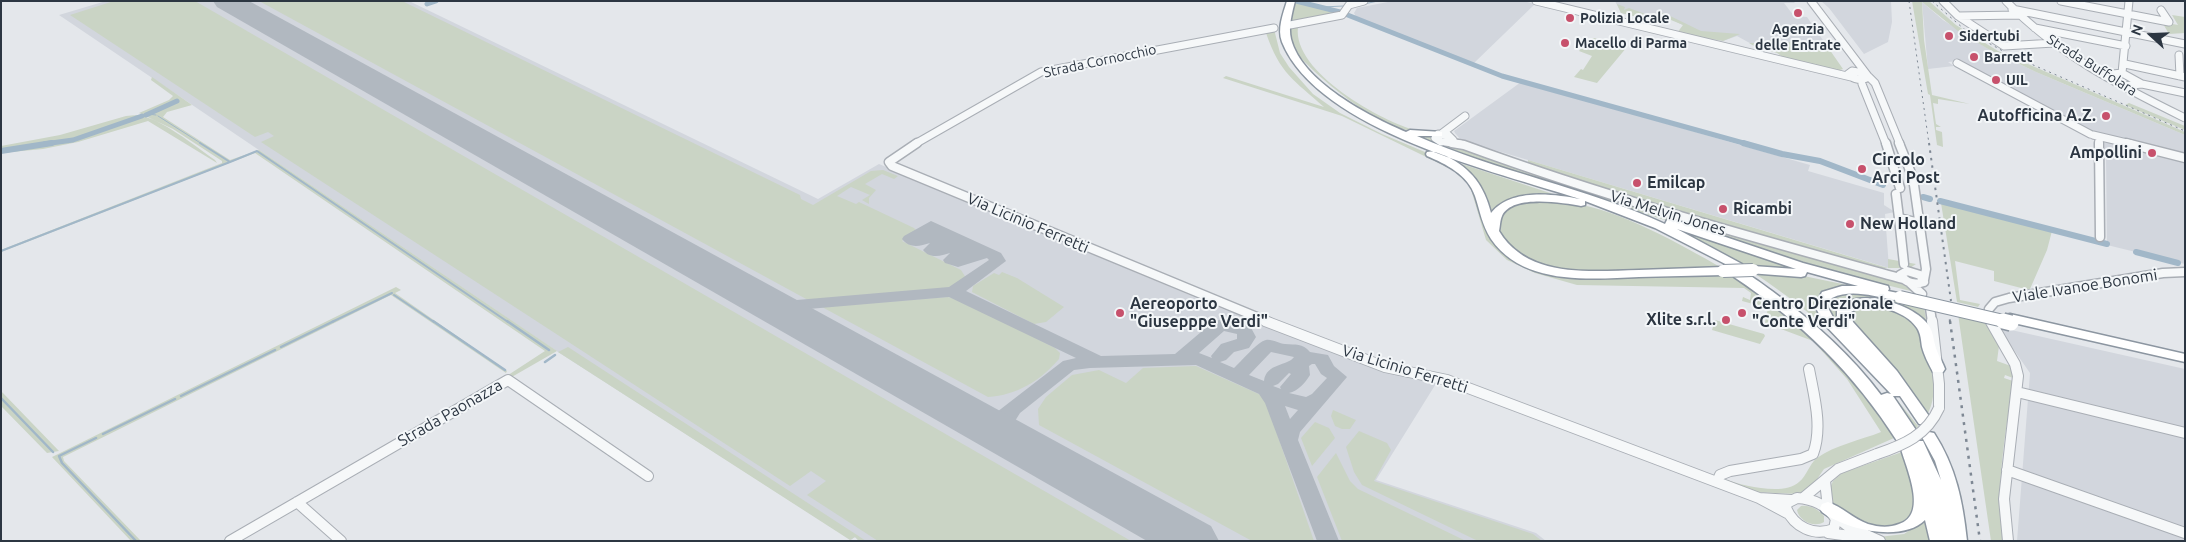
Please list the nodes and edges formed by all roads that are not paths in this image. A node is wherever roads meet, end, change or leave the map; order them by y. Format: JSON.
{"nodes":[{"id":1,"x":1364,"y":1,"type":"edge"},
{"id":2,"x":1536,"y":1,"type":"edge"},
{"id":3,"x":1811,"y":1,"type":"edge"},
{"id":4,"x":1943,"y":1,"type":"edge"},
{"id":5,"x":2006,"y":1,"type":"edge"},
{"id":6,"x":2061,"y":1,"type":"edge"},
{"id":7,"x":2129,"y":1,"type":"edge"},
{"id":8,"x":2070,"y":2,"type":"edge"},
{"id":9,"x":1286,"y":5,"type":"edge"},
{"id":10,"x":2012,"y":9,"type":"junction"},
{"id":11,"x":2161,"y":10,"type":"dead end"},
{"id":12,"x":1344,"y":14,"type":"joint"},
{"id":13,"x":2128,"y":15,"type":"junction"},
{"id":14,"x":1958,"y":16,"type":"junction"},
{"id":15,"x":2020,"y":16,"type":"junction"},
{"id":16,"x":1290,"y":25,"type":"dead end"},
{"id":17,"x":1274,"y":28,"type":"dead end"},
{"id":18,"x":2034,"y":28,"type":"junction"},
{"id":19,"x":2127,"y":32,"type":"junction"},
{"id":20,"x":2054,"y":43,"type":"junction"},
{"id":21,"x":2185,"y":44,"type":"edge"},
{"id":22,"x":2126,"y":46,"type":"junction"},
{"id":23,"x":1293,"y":55,"type":"junction"},
{"id":24,"x":2179,"y":55,"type":"dead end"},
{"id":25,"x":1957,"y":63,"type":"dead end"},
{"id":26,"x":2125,"y":64,"type":"junction"},
{"id":27,"x":1859,"y":65,"type":"junction"},
{"id":28,"x":1850,"y":73,"type":"junction"},
{"id":29,"x":2122,"y":73,"type":"junction"},
{"id":30,"x":2104,"y":75,"type":"junction"},
{"id":31,"x":2182,"y":76,"type":"edge"},
{"id":32,"x":1865,"y":79,"type":"junction"},
{"id":33,"x":2142,"y":84,"type":"junction"},
{"id":34,"x":2123,"y":86,"type":"junction"},
{"id":35,"x":1878,"y":91,"type":"junction"},
{"id":36,"x":2185,"y":93,"type":"edge"},
{"id":37,"x":1867,"y":94,"type":"junction"},
{"id":38,"x":1875,"y":114,"type":"junction"},
{"id":39,"x":1465,"y":116,"type":"dead end"},
{"id":40,"x":1888,"y":116,"type":"junction"},
{"id":41,"x":2185,"y":118,"type":"edge"},
{"id":42,"x":1367,"y":123,"type":"junction"},
{"id":43,"x":1451,"y":126,"type":"junction"},
{"id":44,"x":1439,"y":134,"type":"junction"},
{"id":45,"x":2088,"y":136,"type":"junction"},
{"id":46,"x":1450,"y":139,"type":"junction"},
{"id":47,"x":2116,"y":141,"type":"junction"},
{"id":48,"x":2099,"y":143,"type":"junction"},
{"id":49,"x":1889,"y":151,"type":"junction"},
{"id":50,"x":1903,"y":153,"type":"junction"},
{"id":51,"x":2185,"y":158,"type":"edge"},
{"id":52,"x":889,"y":162,"type":"joint"},
{"id":53,"x":1540,"y":182,"type":"junction"},
{"id":54,"x":1899,"y":218,"type":"junction"},
{"id":55,"x":1919,"y":223,"type":"junction"},
{"id":56,"x":1646,"y":225,"type":"junction"},
{"id":57,"x":1494,"y":234,"type":"junction"},
{"id":58,"x":2100,"y":237,"type":"dead end"},
{"id":59,"x":1923,"y":262,"type":"junction"},
{"id":60,"x":1738,"y":271,"type":"junction"},
{"id":61,"x":2185,"y":272,"type":"edge"},
{"id":62,"x":1924,"y":281,"type":"junction"},
{"id":63,"x":1900,"y":282,"type":"junction"},
{"id":64,"x":1930,"y":308,"type":"dead end"},
{"id":65,"x":1989,"y":309,"type":"dead end"},
{"id":66,"x":2010,"y":320,"type":"junction"},
{"id":67,"x":1991,"y":322,"type":"dead end"},
{"id":68,"x":2185,"y":358,"type":"edge"},
{"id":69,"x":2185,"y":363,"type":"edge"},
{"id":70,"x":1809,"y":369,"type":"dead end"},
{"id":71,"x":1938,"y":369,"type":"junction"},
{"id":72,"x":2017,"y":392,"type":"junction"},
{"id":73,"x":2185,"y":433,"type":"edge"},
{"id":74,"x":1920,"y":437,"type":"junction"},
{"id":75,"x":2007,"y":470,"type":"junction"},
{"id":76,"x":648,"y":476,"type":"dead end"},
{"id":77,"x":1825,"y":481,"type":"junction"},
{"id":78,"x":1717,"y":482,"type":"junction"},
{"id":79,"x":1759,"y":498,"type":"junction"},
{"id":80,"x":1797,"y":499,"type":"junction"},
{"id":81,"x":297,"y":502,"type":"junction"},
{"id":82,"x":1830,"y":511,"type":"junction"},
{"id":83,"x":1787,"y":513,"type":"junction"},
{"id":84,"x":1823,"y":533,"type":"junction"},
{"id":85,"x":2185,"y":533,"type":"edge"},
{"id":86,"x":230,"y":541,"type":"edge"},
{"id":87,"x":341,"y":541,"type":"edge"},
{"id":88,"x":1871,"y":541,"type":"edge"},
{"id":89,"x":1880,"y":541,"type":"edge"},
{"id":90,"x":1938,"y":541,"type":"edge"},
{"id":91,"x":1951,"y":541,"type":"edge"},
{"id":92,"x":1959,"y":541,"type":"edge"},
{"id":93,"x":2008,"y":541,"type":"edge"}],
"edges":[{"from":1,"to":12,"type":"street"},
{"from":2,"to":28,"type":"street"},
{"from":3,"to":27,"type":"street"},
{"from":4,"to":14,"type":"street"},
{"from":5,"to":10,"type":"street","name":"Strada Buffolara"},
{"from":6,"to":8,"type":"street"},
{"from":7,"to":13,"type":"street"},
{"from":8,"to":13,"type":"street"},
{"from":9,"to":23,"type":"highway"},
{"from":9,"to":42,"type":"highway"},
{"from":10,"to":15,"type":"street","name":"Strada Buffolara"},
{"from":10,"to":19,"type":"street"},
{"from":11,"to":13,"type":"street"},
{"from":12,"to":16,"type":"street"},
{"from":13,"to":19,"type":"street"},
{"from":14,"to":15,"type":"street"},
{"from":14,"to":20,"type":"street"},
{"from":15,"to":18,"type":"street","name":"Strada Buffolara"},
{"from":17,"to":52,"type":"street","name":"Strada Cornocchio"},
{"from":18,"to":20,"type":"street","name":"Strada Buffolara"},
{"from":18,"to":22,"type":"street"},
{"from":19,"to":21,"type":"street"},
{"from":19,"to":22,"type":"street"},
{"from":20,"to":30,"type":"street","name":"Strada Buffolara"},
{"from":22,"to":26,"type":"street"},
{"from":23,"to":44,"type":"highway"},
{"from":23,"to":53,"type":"highway"},
{"from":24,"to":31,"type":"street"},
{"from":25,"to":45,"type":"street"},
{"from":26,"to":29,"type":"street"},
{"from":26,"to":31,"type":"street"},
{"from":27,"to":28,"type":"street"},
{"from":27,"to":32,"type":"street"},
{"from":28,"to":32,"type":"street"},
{"from":29,"to":30,"type":"street"},
{"from":29,"to":33,"type":"street"},
{"from":30,"to":34,"type":"street","name":"Strada Buffolara"},
{"from":32,"to":35,"type":"street"},
{"from":32,"to":37,"type":"street"},
{"from":33,"to":34,"type":"street"},
{"from":33,"to":36,"type":"street"},
{"from":34,"to":41,"type":"street","name":"Strada Buffolara"},
{"from":35,"to":37,"type":"street"},
{"from":35,"to":40,"type":"street"},
{"from":37,"to":38,"type":"street"},
{"from":38,"to":40,"type":"street"},
{"from":38,"to":49,"type":"street"},
{"from":39,"to":43,"type":"street"},
{"from":40,"to":50,"type":"street"},
{"from":42,"to":56,"type":"highway"},
{"from":42,"to":57,"type":"highway"},
{"from":43,"to":44,"type":"street"},
{"from":43,"to":46,"type":"street"},
{"from":44,"to":46,"type":"street"},
{"from":45,"to":47,"type":"street"},
{"from":45,"to":48,"type":"street"},
{"from":46,"to":63,"type":"street","name":"Via Melvin Jones"},
{"from":47,"to":48,"type":"street"},
{"from":47,"to":51,"type":"street"},
{"from":48,"to":58,"type":"street"},
{"from":49,"to":50,"type":"street"},
{"from":49,"to":54,"type":"street"},
{"from":50,"to":55,"type":"street"},
{"from":52,"to":78,"type":"street","name":"Via Licinio Ferretti"},
{"from":53,"to":60,"type":"highway"},
{"from":53,"to":63,"type":"highway"},
{"from":54,"to":55,"type":"street"},
{"from":54,"to":63,"type":"street"},
{"from":55,"to":59,"type":"street"},
{"from":56,"to":57,"type":"highway"},
{"from":56,"to":60,"type":"highway"},
{"from":57,"to":60,"type":"highway"},
{"from":59,"to":62,"type":"street"},
{"from":59,"to":63,"type":"street"},
{"from":60,"to":63,"type":"highway"},
{"from":60,"to":74,"type":"highway"},
{"from":61,"to":65,"type":"street","name":"Viale Ivanoe Bonomi"},
{"from":62,"to":63,"type":"street"},
{"from":62,"to":63,"type":"street"},
{"from":63,"to":66,"type":"highway","bridge":true},
{"from":63,"to":74,"type":"highway"},
{"from":64,"to":71,"type":"street"},
{"from":66,"to":68,"type":"highway"},
{"from":66,"to":69,"type":"highway"},
{"from":67,"to":72,"type":"street"},
{"from":70,"to":78,"type":"street"},
{"from":71,"to":74,"type":"highway"},
{"from":71,"to":77,"type":"street","bridge":true},
{"from":72,"to":73,"type":"street"},
{"from":72,"to":75,"type":"street"},
{"from":74,"to":82,"type":"highway"},
{"from":74,"to":90,"type":"highway"},
{"from":74,"to":91,"type":"highway"},
{"from":74,"to":92,"type":"highway"},
{"from":75,"to":85,"type":"street"},
{"from":75,"to":93,"type":"street"},
{"from":76,"to":81,"type":"street","name":"Strada Paonazza"},
{"from":77,"to":80,"type":"street"},
{"from":77,"to":82,"type":"street"},
{"from":78,"to":79,"type":"street","name":"Via Licinio Ferretti"},
{"from":79,"to":80,"type":"street"},
{"from":79,"to":83,"type":"street"},
{"from":80,"to":82,"type":"street"},
{"from":80,"to":83,"type":"street"},
{"from":81,"to":86,"type":"street","name":"Strada Paonazza"},
{"from":81,"to":87,"type":"street"},
{"from":82,"to":84,"type":"street"},
{"from":82,"to":89,"type":"street"},
{"from":83,"to":84,"type":"street"},
{"from":84,"to":88,"type":"street"}]}
